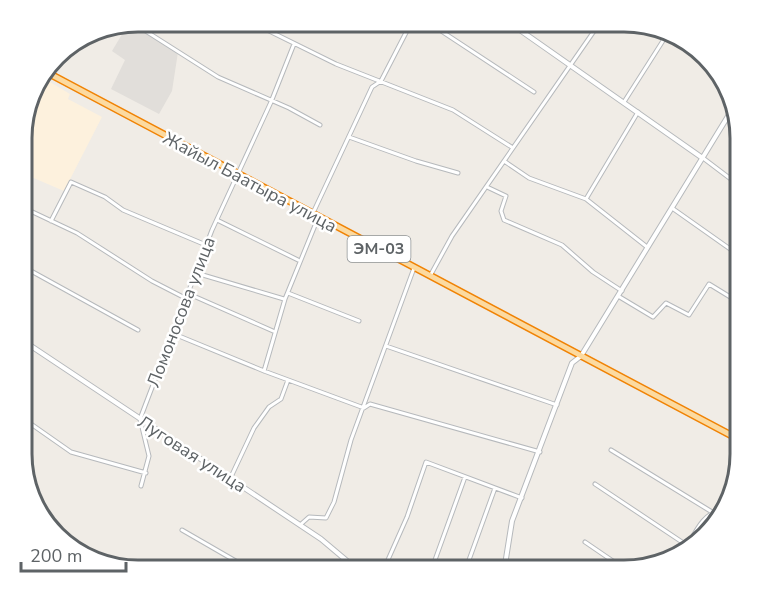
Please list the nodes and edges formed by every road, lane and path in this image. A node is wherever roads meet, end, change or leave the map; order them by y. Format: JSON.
{"nodes":[{"id":1,"x":148,"y":32,"type":"edge"},
{"id":2,"x":271,"y":32,"type":"edge"},
{"id":3,"x":406,"y":32,"type":"edge"},
{"id":4,"x":443,"y":32,"type":"edge"},
{"id":5,"x":523,"y":32,"type":"edge"},
{"id":6,"x":593,"y":32,"type":"edge"},
{"id":7,"x":664,"y":40,"type":"edge"},
{"id":8,"x":294,"y":44,"type":"junction"},
{"id":9,"x":571,"y":64,"type":"junction"},
{"id":10,"x":52,"y":75,"type":"edge"},
{"id":11,"x":381,"y":81,"type":"junction"},
{"id":12,"x":534,"y":92,"type":"dead end"},
{"id":13,"x":271,"y":102,"type":"junction"},
{"id":14,"x":624,"y":102,"type":"junction"},
{"id":15,"x":638,"y":112,"type":"junction"},
{"id":16,"x":727,"y":117,"type":"edge"},
{"id":17,"x":320,"y":125,"type":"dead end"},
{"id":18,"x":349,"y":137,"type":"junction"},
{"id":19,"x":513,"y":148,"type":"junction"},
{"id":20,"x":701,"y":157,"type":"junction"},
{"id":21,"x":504,"y":161,"type":"junction"},
{"id":22,"x":458,"y":173,"type":"dead end"},
{"id":23,"x":236,"y":174,"type":"junction"},
{"id":24,"x":730,"y":178,"type":"edge"},
{"id":25,"x":487,"y":187,"type":"junction"},
{"id":26,"x":586,"y":199,"type":"junction"},
{"id":27,"x":672,"y":208,"type":"junction"},
{"id":28,"x":32,"y":212,"type":"edge"},
{"id":29,"x":315,"y":216,"type":"junction"},
{"id":30,"x":216,"y":219,"type":"junction"},
{"id":31,"x":51,"y":221,"type":"junction"},
{"id":32,"x":206,"y":245,"type":"junction"},
{"id":33,"x":647,"y":247,"type":"junction"},
{"id":34,"x":730,"y":249,"type":"edge"},
{"id":35,"x":298,"y":260,"type":"junction"},
{"id":36,"x":414,"y":267,"type":"junction"},
{"id":37,"x":32,"y":272,"type":"edge"},
{"id":38,"x":196,"y":273,"type":"junction"},
{"id":39,"x":430,"y":276,"type":"junction"},
{"id":40,"x":622,"y":291,"type":"junction"},
{"id":41,"x":287,"y":293,"type":"junction"},
{"id":42,"x":618,"y":296,"type":"junction"},
{"id":43,"x":188,"y":297,"type":"junction"},
{"id":44,"x":730,"y":297,"type":"edge"},
{"id":45,"x":285,"y":299,"type":"junction"},
{"id":46,"x":359,"y":321,"type":"dead end"},
{"id":47,"x":138,"y":330,"type":"dead end"},
{"id":48,"x":273,"y":331,"type":"junction"},
{"id":49,"x":174,"y":334,"type":"junction"},
{"id":50,"x":32,"y":346,"type":"edge"},
{"id":51,"x":386,"y":346,"type":"junction"},
{"id":52,"x":581,"y":356,"type":"junction"},
{"id":53,"x":264,"y":371,"type":"junction"},
{"id":54,"x":288,"y":380,"type":"junction"},
{"id":55,"x":558,"y":405,"type":"junction"},
{"id":56,"x":364,"y":408,"type":"junction"},
{"id":57,"x":140,"y":419,"type":"junction"},
{"id":58,"x":32,"y":425,"type":"edge"},
{"id":59,"x":729,"y":434,"type":"edge"},
{"id":60,"x":611,"y":450,"type":"dead end"},
{"id":61,"x":540,"y":452,"type":"junction"},
{"id":62,"x":146,"y":473,"type":"junction"},
{"id":63,"x":465,"y":477,"type":"junction"},
{"id":64,"x":230,"y":479,"type":"junction"},
{"id":65,"x":595,"y":484,"type":"dead end"},
{"id":66,"x":141,"y":486,"type":"dead end"},
{"id":67,"x":495,"y":488,"type":"junction"},
{"id":68,"x":522,"y":498,"type":"junction"},
{"id":69,"x":712,"y":512,"type":"joint"},
{"id":70,"x":300,"y":525,"type":"junction"},
{"id":71,"x":182,"y":530,"type":"dead end"},
{"id":72,"x":696,"y":533,"type":"edge"},
{"id":73,"x":585,"y":542,"type":"dead end"},
{"id":74,"x":683,"y":542,"type":"edge"},
{"id":75,"x":234,"y":560,"type":"edge"},
{"id":76,"x":345,"y":560,"type":"edge"},
{"id":77,"x":388,"y":560,"type":"edge"},
{"id":78,"x":435,"y":560,"type":"edge"},
{"id":79,"x":469,"y":560,"type":"edge"},
{"id":80,"x":506,"y":560,"type":"edge"},
{"id":81,"x":611,"y":560,"type":"edge"}],
"edges":[{"from":1,"to":13,"type":"street"},
{"from":2,"to":8,"type":"street"},
{"from":3,"to":11,"type":"street"},
{"from":4,"to":12,"type":"street"},
{"from":5,"to":9,"type":"street"},
{"from":6,"to":9,"type":"street"},
{"from":7,"to":14,"type":"street"},
{"from":8,"to":11,"type":"street"},
{"from":8,"to":13,"type":"street","name":"Ломоносова улица"},
{"from":9,"to":14,"type":"street"},
{"from":9,"to":19,"type":"street"},
{"from":10,"to":23,"type":"highway","name":"Жайыл Баатыра улица","number":"ЭМ-03"},
{"from":11,"to":18,"type":"street"},
{"from":11,"to":19,"type":"street"},
{"from":13,"to":17,"type":"street"},
{"from":13,"to":23,"type":"street","name":"Ломоносова улица"},
{"from":14,"to":15,"type":"street"},
{"from":15,"to":20,"type":"street"},
{"from":15,"to":26,"type":"street"},
{"from":16,"to":20,"type":"street"},
{"from":18,"to":22,"type":"street"},
{"from":18,"to":29,"type":"street"},
{"from":19,"to":21,"type":"street"},
{"from":20,"to":24,"type":"street"},
{"from":20,"to":27,"type":"street"},
{"from":21,"to":25,"type":"street"},
{"from":21,"to":26,"type":"street"},
{"from":23,"to":29,"type":"highway","name":"Жайыл Баатыра улица","number":"ЭМ-03"},
{"from":23,"to":30,"type":"street","name":"Ломоносова улица"},
{"from":25,"to":39,"type":"street"},
{"from":25,"to":40,"type":"street"},
{"from":26,"to":33,"type":"street"},
{"from":27,"to":33,"type":"street"},
{"from":27,"to":34,"type":"street"},
{"from":28,"to":31,"type":"street"},
{"from":29,"to":35,"type":"street"},
{"from":29,"to":36,"type":"highway","name":"Жайыл Баатыра улица","number":"ЭМ-03"},
{"from":30,"to":32,"type":"street","name":"Ломоносова улица"},
{"from":30,"to":35,"type":"street"},
{"from":31,"to":32,"type":"street"},
{"from":31,"to":43,"type":"street"},
{"from":32,"to":38,"type":"street","name":"Ломоносова улица"},
{"from":33,"to":40,"type":"street"},
{"from":35,"to":41,"type":"street"},
{"from":36,"to":39,"type":"highway","name":"Жайыл Баатыра улица","number":"ЭМ-03"},
{"from":36,"to":51,"type":"street"},
{"from":37,"to":47,"type":"street"},
{"from":38,"to":43,"type":"street","name":"Ломоносова улица"},
{"from":38,"to":45,"type":"street"},
{"from":39,"to":52,"type":"highway","name":"Жайыл Баатыра улица","number":"ЭМ-03"},
{"from":40,"to":42,"type":"street"},
{"from":41,"to":45,"type":"street"},
{"from":41,"to":46,"type":"street"},
{"from":42,"to":44,"type":"street"},
{"from":42,"to":52,"type":"street"},
{"from":43,"to":48,"type":"street"},
{"from":43,"to":49,"type":"street","name":"Ломоносова улица"},
{"from":45,"to":48,"type":"street"},
{"from":48,"to":53,"type":"street"},
{"from":49,"to":53,"type":"street"},
{"from":49,"to":57,"type":"street","name":"Ломоносова улица"},
{"from":50,"to":57,"type":"street","name":"Луговая улица"},
{"from":51,"to":55,"type":"street"},
{"from":51,"to":56,"type":"street"},
{"from":52,"to":55,"type":"street"},
{"from":52,"to":59,"type":"highway","number":"ЭМ-03"},
{"from":53,"to":54,"type":"street"},
{"from":54,"to":56,"type":"street"},
{"from":54,"to":64,"type":"street"},
{"from":55,"to":61,"type":"street"},
{"from":56,"to":61,"type":"street"},
{"from":56,"to":70,"type":"street"},
{"from":57,"to":62,"type":"street"},
{"from":57,"to":64,"type":"street","name":"Луговая улица"},
{"from":58,"to":62,"type":"street"},
{"from":60,"to":69,"type":"street"},
{"from":61,"to":68,"type":"street"},
{"from":62,"to":66,"type":"street"},
{"from":63,"to":67,"type":"street"},
{"from":63,"to":77,"type":"street"},
{"from":63,"to":78,"type":"street"},
{"from":64,"to":70,"type":"street","name":"Луговая улица"},
{"from":65,"to":74,"type":"street"},
{"from":67,"to":68,"type":"street"},
{"from":67,"to":79,"type":"street"},
{"from":68,"to":80,"type":"street"},
{"from":69,"to":72,"type":"street"},
{"from":70,"to":76,"type":"street","name":"Луговая улица"},
{"from":71,"to":75,"type":"street"},
{"from":73,"to":81,"type":"street"}]}
